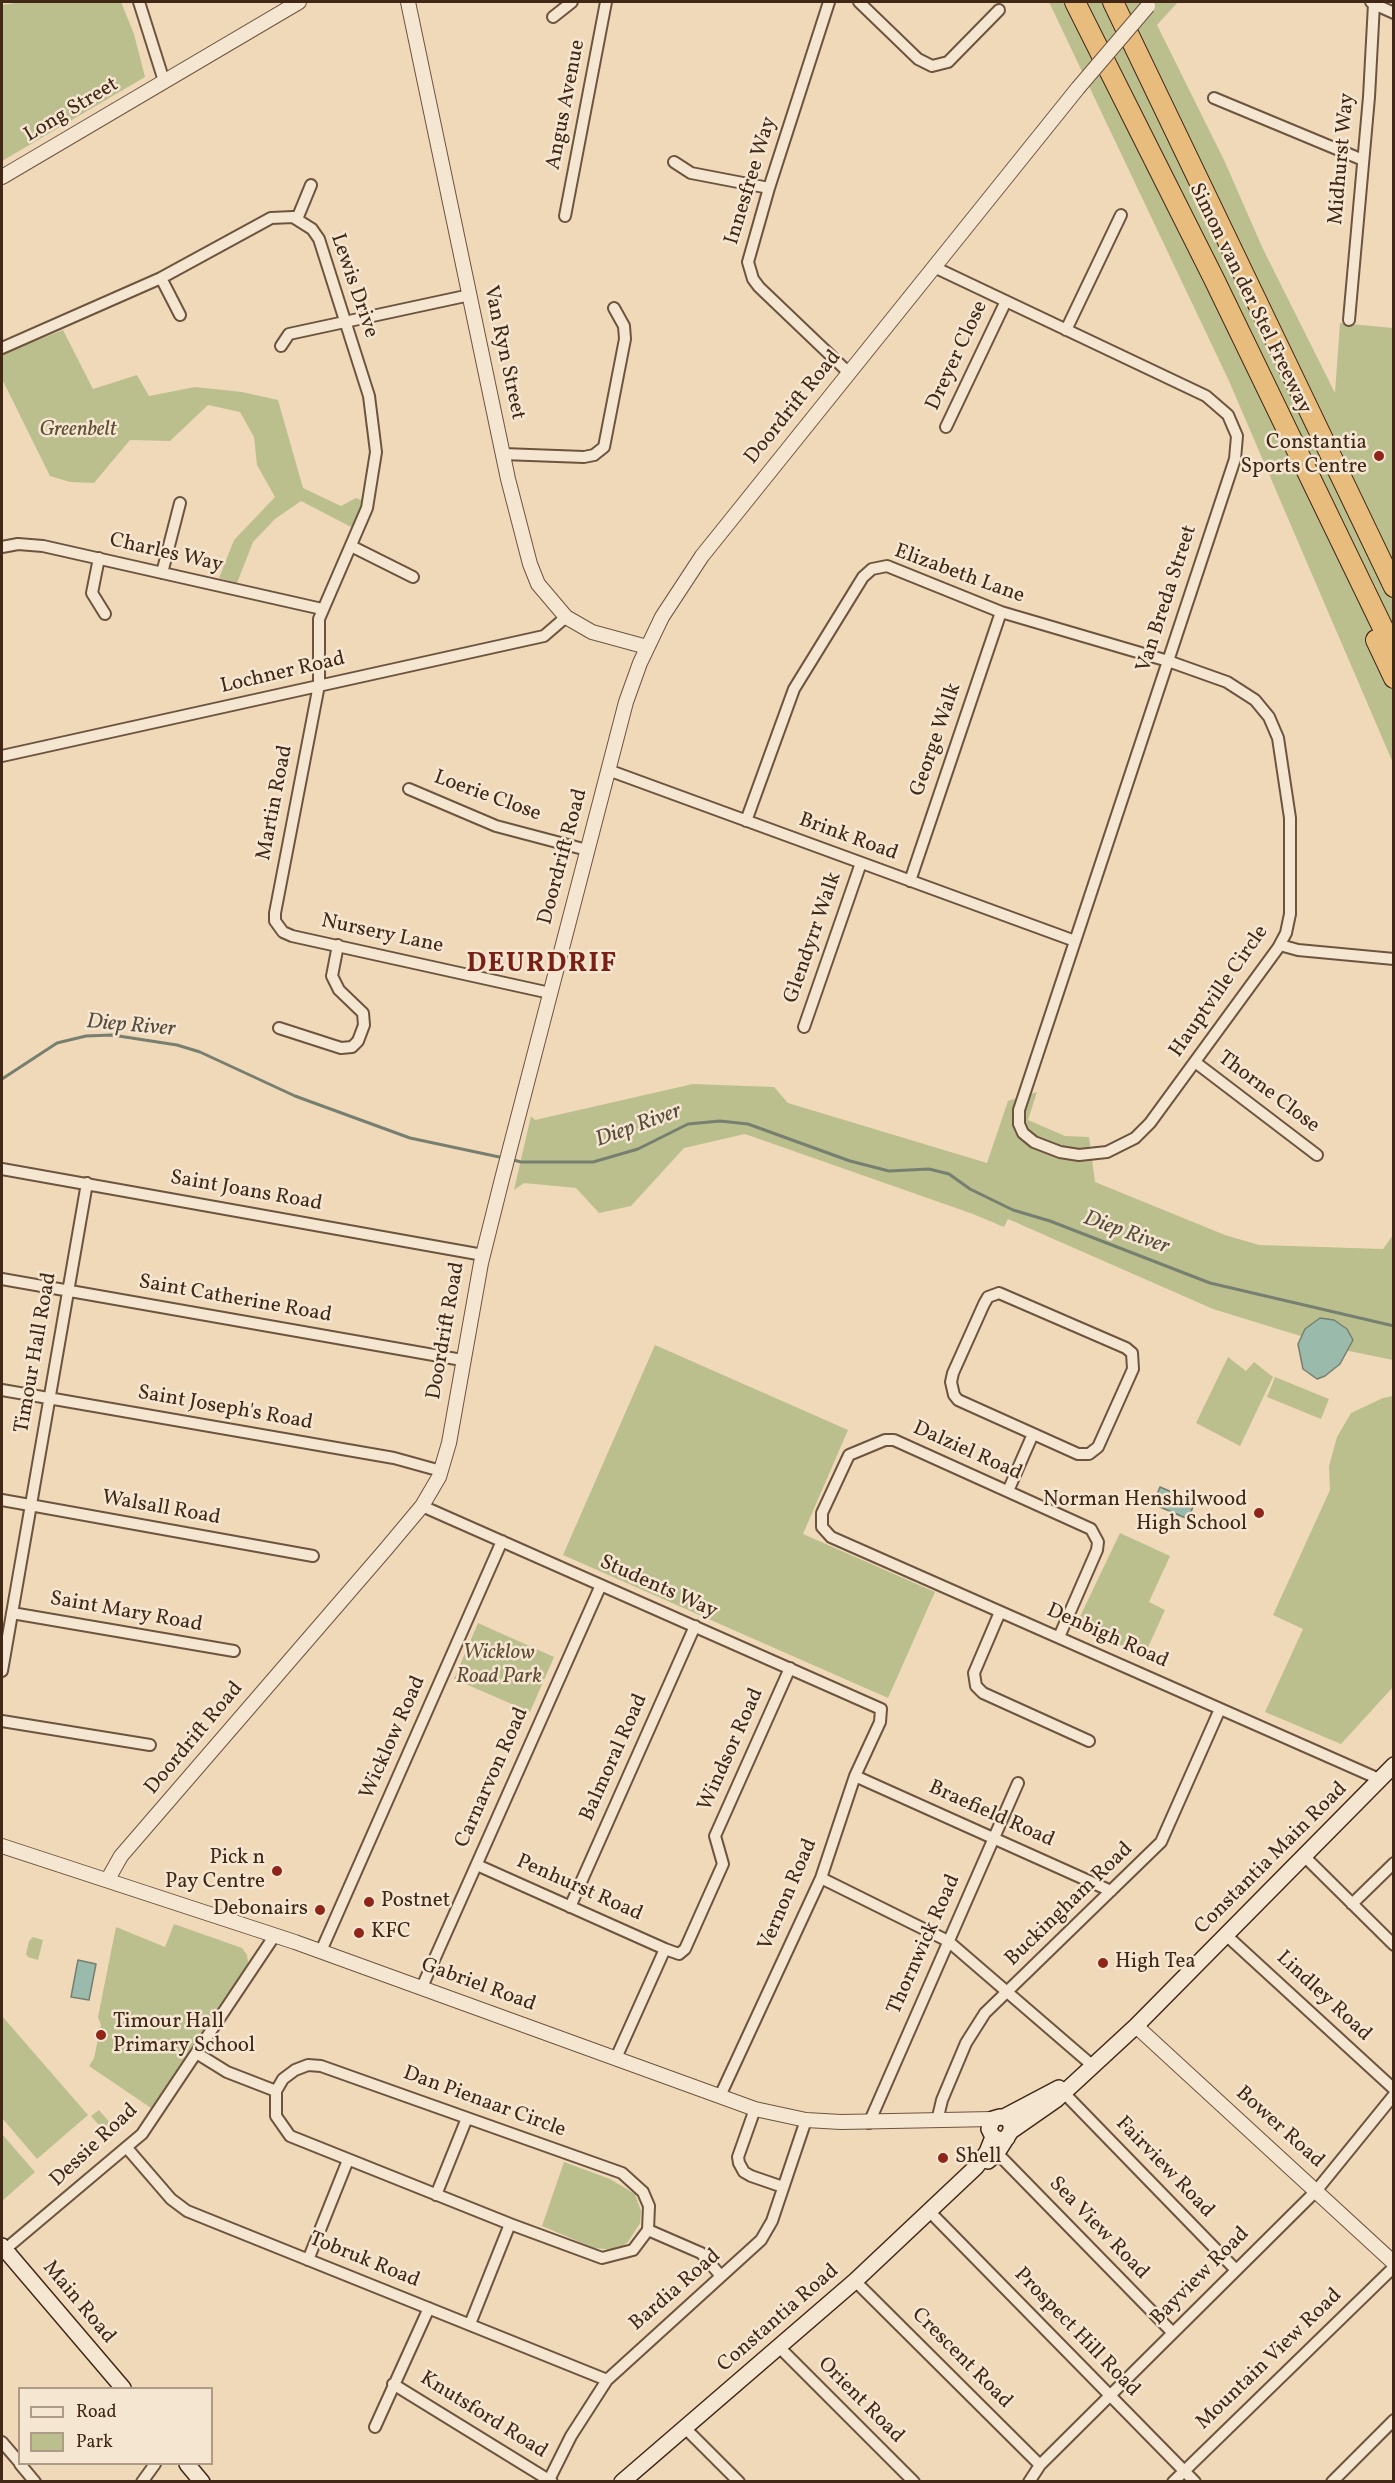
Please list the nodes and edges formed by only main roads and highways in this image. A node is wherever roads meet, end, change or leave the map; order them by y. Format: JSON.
{"nodes":[{"id":1,"x":1075,"y":2,"type":"edge"},
{"id":2,"x":1113,"y":2,"type":"edge"},
{"id":3,"x":1377,"y":553,"type":"junction"},
{"id":4,"x":1394,"y":580,"type":"edge"},
{"id":5,"x":1394,"y":587,"type":"edge"},
{"id":6,"x":1370,"y":604,"type":"junction"},
{"id":7,"x":1394,"y":651,"type":"edge"},
{"id":8,"x":1394,"y":678,"type":"edge"},
{"id":9,"x":1394,"y":1765,"type":"edge"},
{"id":10,"x":1076,"y":2081,"type":"junction"},
{"id":11,"x":1000,"y":2129,"type":"junction"},
{"id":12,"x":960,"y":2183,"type":"junction"},
{"id":13,"x":3,"y":2249,"type":"edge"},
{"id":14,"x":122,"y":2387,"type":"edge"},
{"id":15,"x":189,"y":2465,"type":"edge"},
{"id":16,"x":202,"y":2481,"type":"edge"},
{"id":17,"x":622,"y":2481,"type":"edge"}],
"edges":[{"from":1,"to":6,"type":"highway","name":"Simon van der Stel Freeway"},
{"from":2,"to":3,"type":"highway","name":"Simon van der Stel Freeway"},
{"from":3,"to":4,"type":"highway"},
{"from":3,"to":5,"type":"highway","name":"Simon van der Stel Freeway"},
{"from":6,"to":7,"type":"highway","name":"Simon van der Stel Freeway"},
{"from":6,"to":8,"type":"highway"},
{"from":9,"to":10,"type":"main road","name":"Constantia Main Road"},
{"from":10,"to":11,"type":"main road","name":"Constantia Main Road"},
{"from":10,"to":11,"type":"main road","name":"Constantia Main Road"},
{"from":11,"to":12,"type":"main road","name":"Constantia Road"},
{"from":11,"to":12,"type":"main road","name":"Constantia Road"},
{"from":12,"to":17,"type":"main road","name":"Constantia Road"},
{"from":13,"to":14,"type":"main road","name":"Main Road"},
{"from":15,"to":16,"type":"main road"}]}
